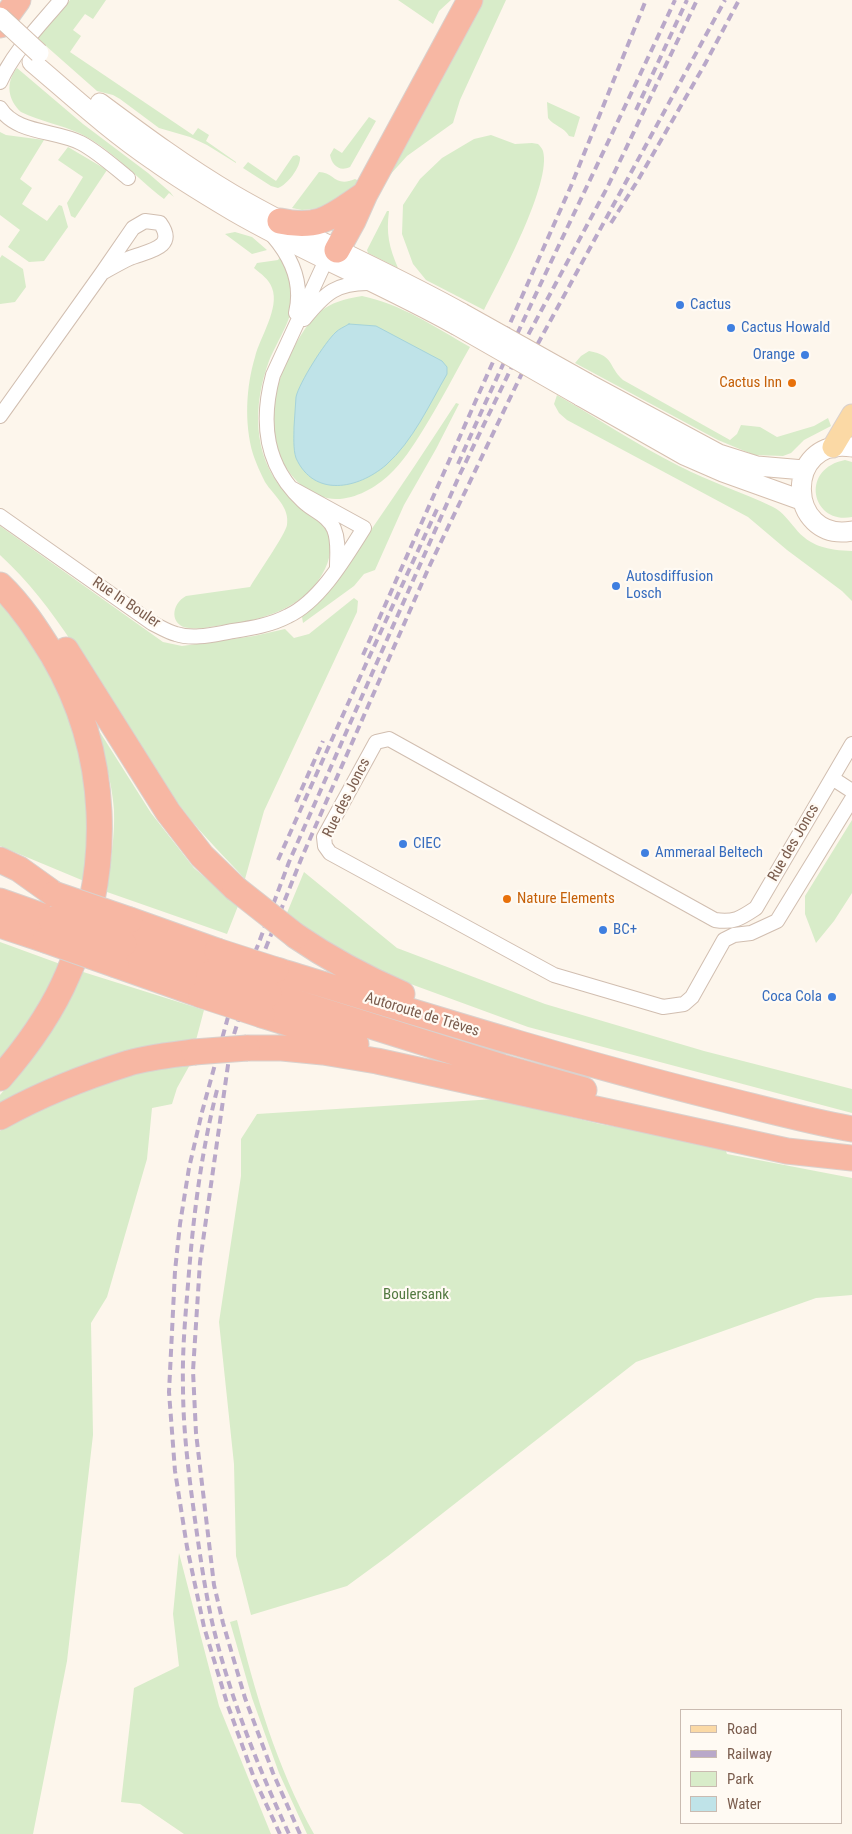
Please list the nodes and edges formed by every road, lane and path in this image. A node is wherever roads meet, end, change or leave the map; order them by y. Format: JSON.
{"nodes":[{"id":1,"x":18,"y":0,"type":"edge"},
{"id":2,"x":61,"y":0,"type":"edge"},
{"id":3,"x":470,"y":0,"type":"edge"},
{"id":4,"x":0,"y":17,"type":"edge"},
{"id":5,"x":0,"y":25,"type":"edge"},
{"id":6,"x":0,"y":32,"type":"edge"},
{"id":7,"x":35,"y":58,"type":"junction"},
{"id":8,"x":0,"y":82,"type":"edge"},
{"id":9,"x":0,"y":108,"type":"edge"},
{"id":10,"x":128,"y":178,"type":"dead end"},
{"id":11,"x":364,"y":194,"type":"junction"},
{"id":12,"x":274,"y":225,"type":"junction"},
{"id":13,"x":332,"y":255,"type":"junction"},
{"id":14,"x":102,"y":273,"type":"junction"},
{"id":15,"x":377,"y":283,"type":"junction"},
{"id":16,"x":459,"y":319,"type":"junction"},
{"id":17,"x":290,"y":337,"type":"junction"},
{"id":18,"x":584,"y":389,"type":"junction"},
{"id":19,"x":852,"y":415,"type":"edge"},
{"id":20,"x":0,"y":416,"type":"edge"},
{"id":21,"x":842,"y":447,"type":"edge"},
{"id":22,"x":804,"y":470,"type":"junction"},
{"id":23,"x":291,"y":488,"type":"junction"},
{"id":24,"x":801,"y":500,"type":"junction"},
{"id":25,"x":0,"y":516,"type":"edge"},
{"id":26,"x":852,"y":531,"type":"edge"},
{"id":27,"x":337,"y":568,"type":"junction"},
{"id":28,"x":0,"y":569,"type":"edge"},
{"id":29,"x":0,"y":585,"type":"edge"},
{"id":30,"x":852,"y":744,"type":"edge"},
{"id":31,"x":832,"y":778,"type":"junction"},
{"id":32,"x":852,"y":791,"type":"edge"},
{"id":33,"x":852,"y":799,"type":"edge"},
{"id":34,"x":0,"y":860,"type":"edge"},
{"id":35,"x":0,"y":876,"type":"edge"},
{"id":36,"x":54,"y":894,"type":"junction"},
{"id":37,"x":0,"y":901,"type":"edge"},
{"id":38,"x":756,"y":908,"type":"junction"},
{"id":39,"x":778,"y":921,"type":"junction"},
{"id":40,"x":0,"y":925,"type":"edge"},
{"id":41,"x":48,"y":930,"type":"junction"},
{"id":42,"x":123,"y":943,"type":"junction"},
{"id":43,"x":265,"y":1005,"type":"junction"},
{"id":44,"x":531,"y":1048,"type":"junction"},
{"id":45,"x":0,"y":1078,"type":"edge"},
{"id":46,"x":492,"y":1085,"type":"junction"},
{"id":47,"x":0,"y":1117,"type":"edge"},
{"id":48,"x":852,"y":1129,"type":"edge"},
{"id":49,"x":852,"y":1153,"type":"edge"},
{"id":50,"x":852,"y":1158,"type":"edge"}],
"edges":[{"from":1,"to":5,"type":"highway"},
{"from":2,"to":8,"type":"street"},
{"from":3,"to":11,"type":"highway"},
{"from":4,"to":7,"type":"main road","bridge":true},
{"from":6,"to":7,"type":"main road"},
{"from":7,"to":12,"type":"main road"},
{"from":9,"to":10,"type":"street"},
{"from":11,"to":12,"type":"highway"},
{"from":11,"to":13,"type":"highway"},
{"from":12,"to":13,"type":"main road"},
{"from":12,"to":17,"type":"street"},
{"from":13,"to":15,"type":"main road"},
{"from":13,"to":16,"type":"main road"},
{"from":13,"to":17,"type":"street"},
{"from":14,"to":14,"type":"street"},
{"from":14,"to":20,"type":"street"},
{"from":15,"to":16,"type":"main road"},
{"from":15,"to":17,"type":"street"},
{"from":16,"to":18,"type":"main road","bridge":true},
{"from":17,"to":23,"type":"street"},
{"from":18,"to":22,"type":"main road"},
{"from":18,"to":24,"type":"main road"},
{"from":19,"to":21,"type":"main road"},
{"from":21,"to":22,"type":"main road"},
{"from":22,"to":24,"type":"main road"},
{"from":23,"to":27,"type":"street"},
{"from":23,"to":27,"type":"street","name":"Rue In Bouler"},
{"from":24,"to":26,"type":"main road"},
{"from":25,"to":27,"type":"street","name":"Rue In Bouler"},
{"from":28,"to":44,"type":"highway","bridge":true},
{"from":29,"to":45,"type":"highway"},
{"from":30,"to":31,"type":"street","name":"Rue des Joncs"},
{"from":31,"to":32,"type":"street"},
{"from":31,"to":38,"type":"street","name":"Rue des Joncs"},
{"from":33,"to":39,"type":"street","name":"Rue des Joncs"},
{"from":34,"to":36,"type":"highway"},
{"from":35,"to":36,"type":"highway","name":"Autoroute de Trèves"},
{"from":36,"to":42,"type":"highway","name":"Autoroute de Trèves","bridge":true},
{"from":37,"to":41,"type":"highway"},
{"from":38,"to":39,"type":"street"},
{"from":38,"to":39,"type":"street","name":"Rue des Joncs"},
{"from":40,"to":41,"type":"highway"},
{"from":41,"to":42,"type":"highway","bridge":true},
{"from":42,"to":43,"type":"highway","bridge":true},
{"from":42,"to":44,"type":"highway","name":"Autoroute de Trèves","bridge":true},
{"from":43,"to":46,"type":"highway"},
{"from":43,"to":49,"type":"highway","name":"Autoroute de Trèves"},
{"from":44,"to":48,"type":"highway","name":"Autoroute de Trèves"},
{"from":46,"to":47,"type":"highway","bridge":true},
{"from":46,"to":50,"type":"highway"}]}
